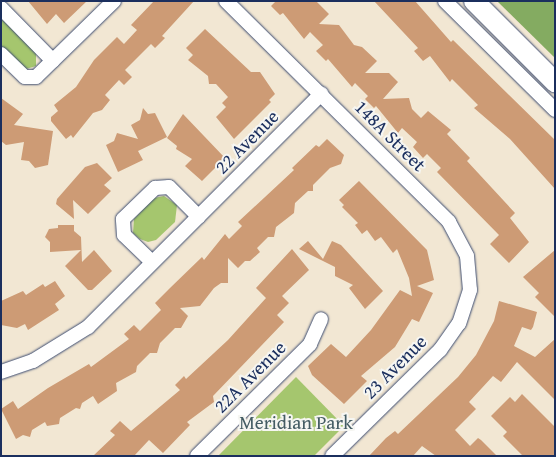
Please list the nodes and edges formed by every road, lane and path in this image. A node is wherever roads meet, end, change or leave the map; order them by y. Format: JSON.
{"nodes":[{"id":1,"x":114,"y":1,"type":"edge"},
{"id":2,"x":226,"y":1,"type":"edge"},
{"id":3,"x":445,"y":1,"type":"edge"},
{"id":4,"x":474,"y":1,"type":"edge"},
{"id":5,"x":1,"y":8,"type":"edge"},
{"id":6,"x":1,"y":54,"type":"edge"},
{"id":7,"x":54,"y":61,"type":"junction"},
{"id":8,"x":555,"y":82,"type":"edge"},
{"id":9,"x":321,"y":94,"type":"junction"},
{"id":10,"x":555,"y":110,"type":"edge"},
{"id":11,"x":199,"y":216,"type":"junction"},
{"id":12,"x":152,"y":262,"type":"junction"},
{"id":13,"x":321,"y":319,"type":"dead end"},
{"id":14,"x":459,"y":324,"type":"joint"},
{"id":15,"x":1,"y":372,"type":"edge"},
{"id":16,"x":197,"y":456,"type":"edge"},
{"id":17,"x":332,"y":456,"type":"edge"}],
"edges":[{"from":1,"to":7,"type":"street"},
{"from":2,"to":9,"type":"street","name":"148A Street"},
{"from":3,"to":10,"type":"street"},
{"from":4,"to":8,"type":"main road"},
{"from":5,"to":7,"type":"street"},
{"from":6,"to":7,"type":"street"},
{"from":9,"to":11,"type":"street","name":"22 Avenue"},
{"from":9,"to":14,"type":"street","name":"148A Street"},
{"from":11,"to":12,"type":"street","name":"22 Avenue"},
{"from":11,"to":12,"type":"street"},
{"from":12,"to":15,"type":"street","name":"22 Avenue"},
{"from":13,"to":16,"type":"street","name":"22A Avenue"},
{"from":14,"to":17,"type":"street","name":"23 Avenue"}]}
